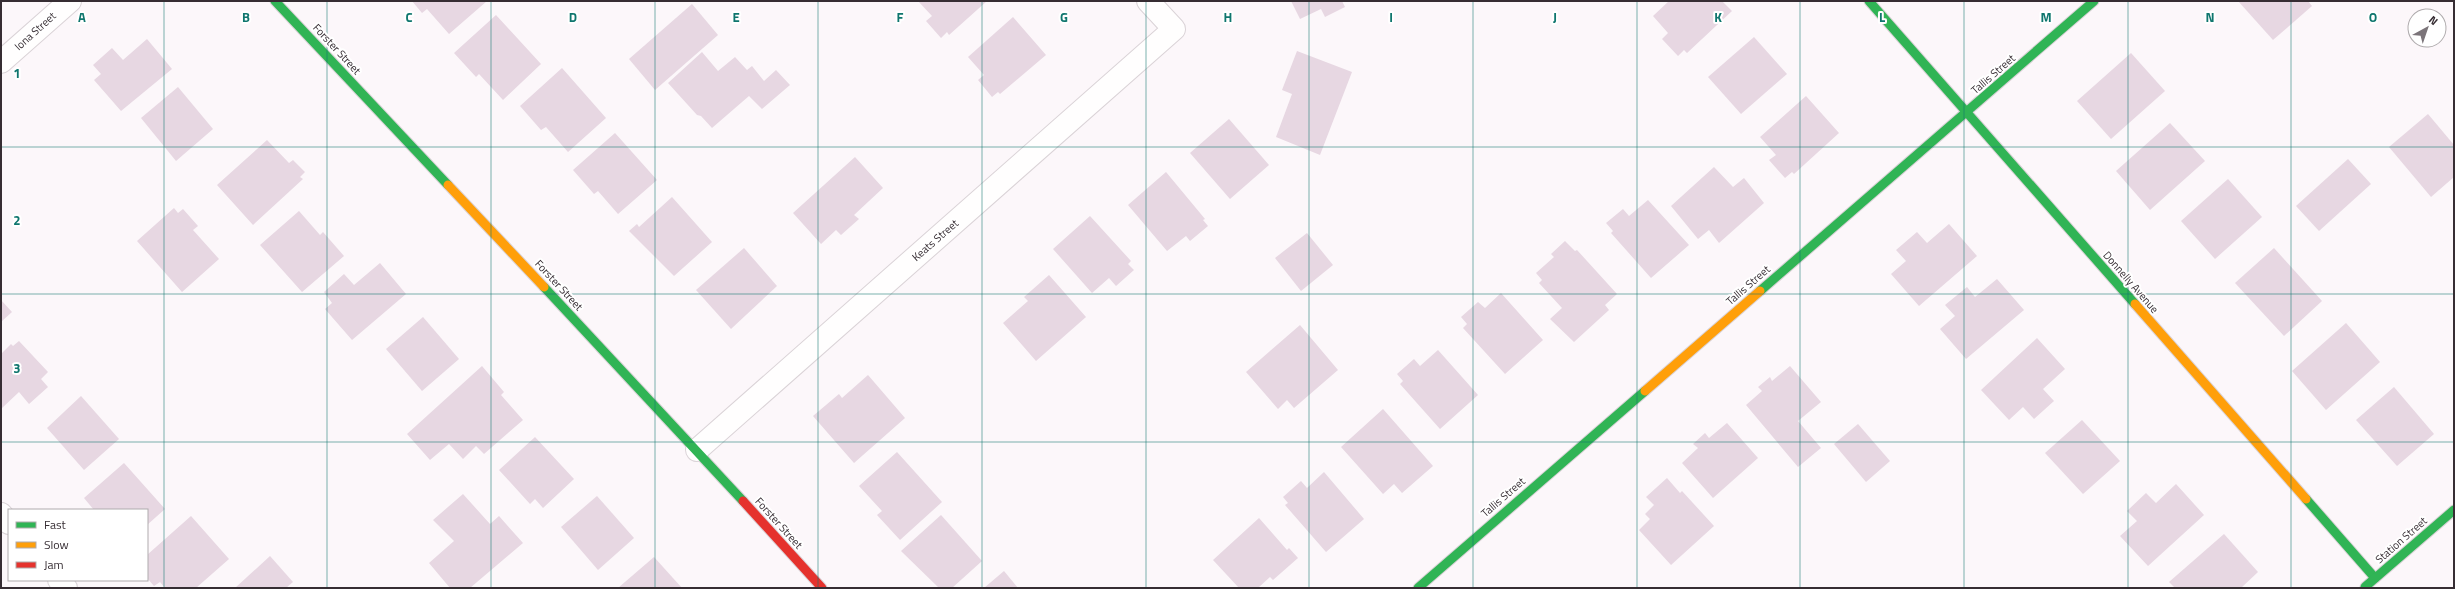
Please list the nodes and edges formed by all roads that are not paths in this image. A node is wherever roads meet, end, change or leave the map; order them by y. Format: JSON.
{"nodes":[{"id":1,"x":70,"y":1,"type":"edge"},
{"id":2,"x":275,"y":1,"type":"edge"},
{"id":3,"x":1148,"y":1,"type":"edge"},
{"id":4,"x":1869,"y":1,"type":"edge"},
{"id":5,"x":2094,"y":1,"type":"edge"},
{"id":6,"x":1,"y":62,"type":"edge"},
{"id":7,"x":1967,"y":113,"type":"junction"},
{"id":8,"x":697,"y":450,"type":"junction"},
{"id":9,"x":2454,"y":510,"type":"edge"},
{"id":10,"x":1,"y":514,"type":"edge"},
{"id":11,"x":8,"y":522,"type":"edge"},
{"id":12,"x":2375,"y":578,"type":"junction"},
{"id":13,"x":822,"y":588,"type":"edge"},
{"id":14,"x":1418,"y":588,"type":"edge"},
{"id":15,"x":2364,"y":588,"type":"edge"}],
"edges":[{"from":1,"to":6,"type":"street","name":"Iona Street"},
{"from":2,"to":8,"type":"street","name":"Forster Street"},
{"from":3,"to":8,"type":"street","name":"Keats Street"},
{"from":4,"to":7,"type":"street","name":"Donnelly Avenue"},
{"from":5,"to":7,"type":"street","name":"Tallis Street"},
{"from":7,"to":12,"type":"street","name":"Donnelly Avenue"},
{"from":7,"to":14,"type":"street","name":"Tallis Street"},
{"from":8,"to":13,"type":"street","name":"Forster Street"},
{"from":9,"to":12,"type":"street","name":"Station Street"},
{"from":10,"to":11,"type":"street"},
{"from":12,"to":15,"type":"street","name":"Station Street"}]}
